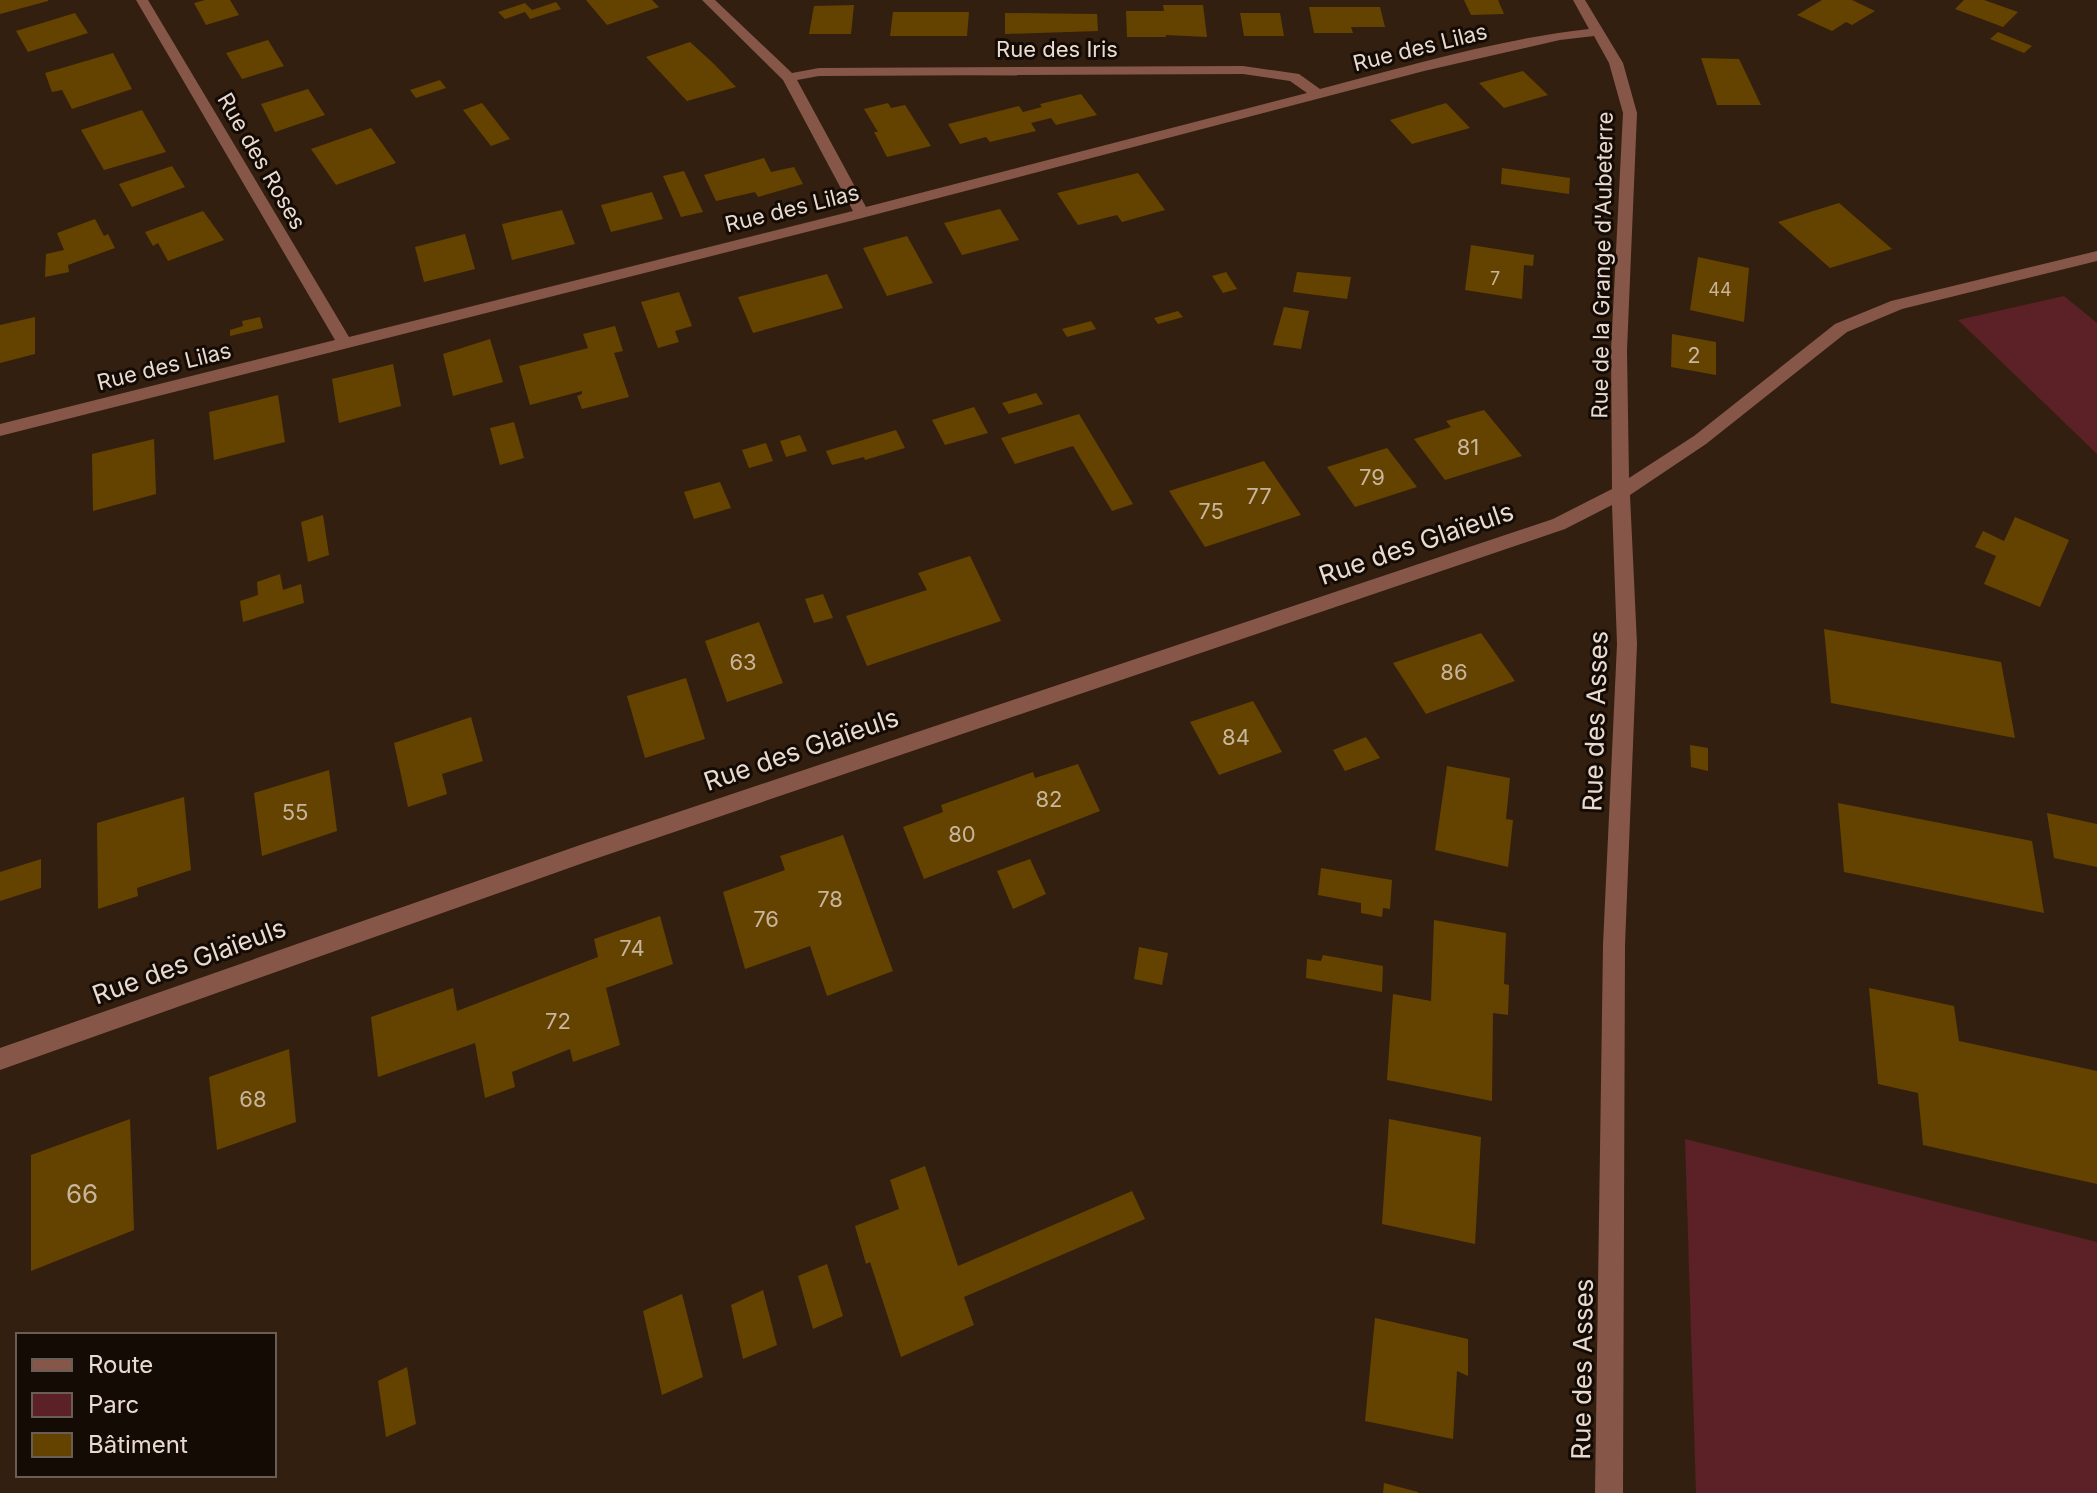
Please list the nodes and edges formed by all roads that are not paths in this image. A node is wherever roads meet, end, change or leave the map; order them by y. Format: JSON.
{"nodes":[{"id":1,"x":142,"y":0,"type":"edge"},
{"id":2,"x":708,"y":0,"type":"edge"},
{"id":3,"x":1579,"y":0,"type":"edge"},
{"id":4,"x":1596,"y":32,"type":"junction"},
{"id":5,"x":789,"y":78,"type":"junction"},
{"id":6,"x":1319,"y":95,"type":"junction"},
{"id":7,"x":862,"y":213,"type":"junction"},
{"id":8,"x":2097,"y":256,"type":"edge"},
{"id":9,"x":345,"y":343,"type":"junction"},
{"id":10,"x":0,"y":430,"type":"edge"},
{"id":11,"x":1620,"y":493,"type":"junction"},
{"id":12,"x":0,"y":1059,"type":"edge"},
{"id":13,"x":1609,"y":1493,"type":"edge"}],
"edges":[{"from":1,"to":9,"type":"street","name":"Rue des Roses"},
{"from":2,"to":5,"type":"street"},
{"from":3,"to":4,"type":"street","name":"Rue de la Grange d'Aubeterre"},
{"from":4,"to":6,"type":"street","name":"Rue des Lilas"},
{"from":4,"to":11,"type":"street","name":"Rue de la Grange d'Aubeterre"},
{"from":5,"to":6,"type":"street","name":"Rue des Iris"},
{"from":5,"to":7,"type":"street"},
{"from":6,"to":7,"type":"street","name":"Rue des Lilas"},
{"from":7,"to":9,"type":"street","name":"Rue des Lilas"},
{"from":8,"to":11,"type":"street"},
{"from":9,"to":10,"type":"street","name":"Rue des Lilas"},
{"from":11,"to":12,"type":"street","name":"Rue des Glaïeuls"},
{"from":11,"to":13,"type":"street","name":"Rue des Asses"}]}
